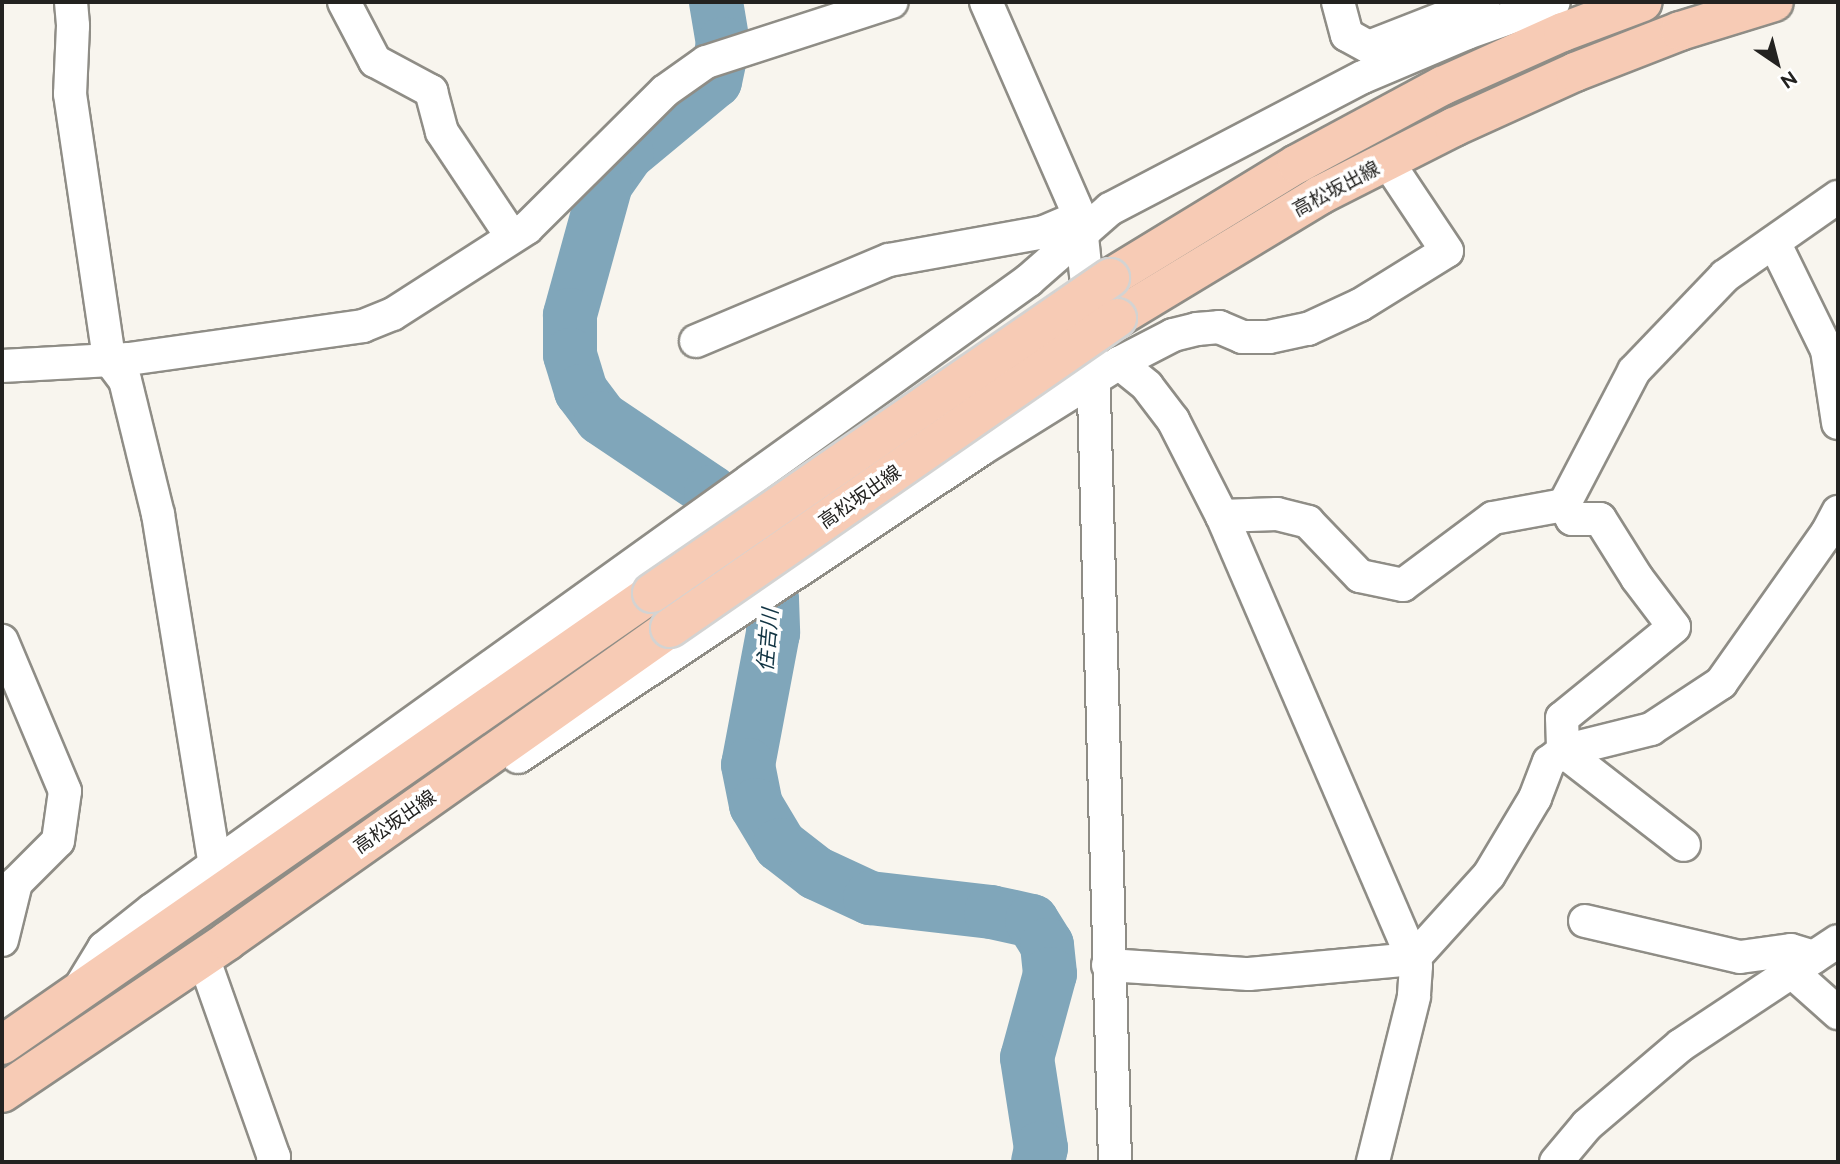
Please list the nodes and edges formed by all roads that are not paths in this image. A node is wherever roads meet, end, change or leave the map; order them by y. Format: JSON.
{"nodes":[{"id":1,"x":71,"y":2,"type":"edge"},
{"id":2,"x":344,"y":2,"type":"edge"},
{"id":3,"x":892,"y":2,"type":"edge"},
{"id":4,"x":986,"y":2,"type":"edge"},
{"id":5,"x":1338,"y":2,"type":"edge"},
{"id":6,"x":1484,"y":2,"type":"edge"},
{"id":7,"x":1643,"y":2,"type":"edge"},
{"id":8,"x":1774,"y":2,"type":"edge"},
{"id":9,"x":1540,"y":12,"type":"edge"},
{"id":10,"x":1387,"y":161,"type":"junction"},
{"id":11,"x":1838,"y":197,"type":"edge"},
{"id":12,"x":1081,"y":225,"type":"junction"},
{"id":13,"x":512,"y":237,"type":"junction"},
{"id":14,"x":1774,"y":242,"type":"junction"},
{"id":15,"x":696,"y":341,"type":"dead end"},
{"id":16,"x":109,"y":359,"type":"junction"},
{"id":17,"x":2,"y":366,"type":"edge"},
{"id":18,"x":1106,"y":370,"type":"junction"},
{"id":19,"x":1838,"y":423,"type":"edge"},
{"id":20,"x":1564,"y":505,"type":"junction"},
{"id":21,"x":1838,"y":512,"type":"edge"},
{"id":22,"x":1222,"y":516,"type":"junction"},
{"id":23,"x":2,"y":640,"type":"edge"},
{"id":24,"x":1563,"y":751,"type":"junction"},
{"id":25,"x":1684,"y":845,"type":"dead end"},
{"id":26,"x":215,"y":866,"type":"junction"},
{"id":27,"x":1585,"y":921,"type":"dead end"},
{"id":28,"x":2,"y":940,"type":"edge"},
{"id":29,"x":215,"y":949,"type":"junction"},
{"id":30,"x":1815,"y":957,"type":"edge"},
{"id":31,"x":1413,"y":958,"type":"junction"},
{"id":32,"x":1108,"y":965,"type":"junction"},
{"id":33,"x":77,"y":993,"type":"junction"},
{"id":34,"x":1838,"y":1013,"type":"edge"},
{"id":35,"x":2,"y":1045,"type":"edge"},
{"id":36,"x":2,"y":1093,"type":"edge"},
{"id":37,"x":273,"y":1162,"type":"edge"},
{"id":38,"x":1115,"y":1162,"type":"edge"},
{"id":39,"x":1373,"y":1162,"type":"edge"},
{"id":40,"x":1556,"y":1162,"type":"edge"}],
"edges":[{"from":1,"to":16,"type":"street"},
{"from":2,"to":13,"type":"street"},
{"from":3,"to":13,"type":"street"},
{"from":4,"to":12,"type":"street"},
{"from":5,"to":6,"type":"street"},
{"from":7,"to":9,"type":"main road","name":"高松坂出線"},
{"from":8,"to":10,"type":"main road","name":"高松坂出線"},
{"from":9,"to":12,"type":"street"},
{"from":9,"to":33,"type":"main road","name":"高松坂出線","bridge":true},
{"from":10,"to":18,"type":"street"},
{"from":10,"to":29,"type":"main road","name":"高松坂出線","bridge":true},
{"from":11,"to":14,"type":"street"},
{"from":12,"to":15,"type":"street"},
{"from":12,"to":18,"type":"street"},
{"from":12,"to":26,"type":"street"},
{"from":13,"to":16,"type":"street"},
{"from":14,"to":19,"type":"street"},
{"from":14,"to":20,"type":"street"},
{"from":16,"to":17,"type":"street"},
{"from":16,"to":26,"type":"street"},
{"from":18,"to":22,"type":"street"},
{"from":18,"to":29,"type":"street"},
{"from":18,"to":32,"type":"street"},
{"from":20,"to":22,"type":"street"},
{"from":20,"to":24,"type":"street"},
{"from":21,"to":24,"type":"street"},
{"from":22,"to":31,"type":"street"},
{"from":23,"to":28,"type":"street"},
{"from":24,"to":25,"type":"street"},
{"from":24,"to":31,"type":"street"},
{"from":26,"to":33,"type":"street"},
{"from":27,"to":30,"type":"street"},
{"from":29,"to":36,"type":"main road","name":"高松坂出線"},
{"from":29,"to":37,"type":"street"},
{"from":30,"to":34,"type":"street"},
{"from":30,"to":40,"type":"street"},
{"from":31,"to":32,"type":"street"},
{"from":31,"to":39,"type":"street"},
{"from":32,"to":38,"type":"street"},
{"from":33,"to":35,"type":"main road","name":"高松坂出線"}]}
